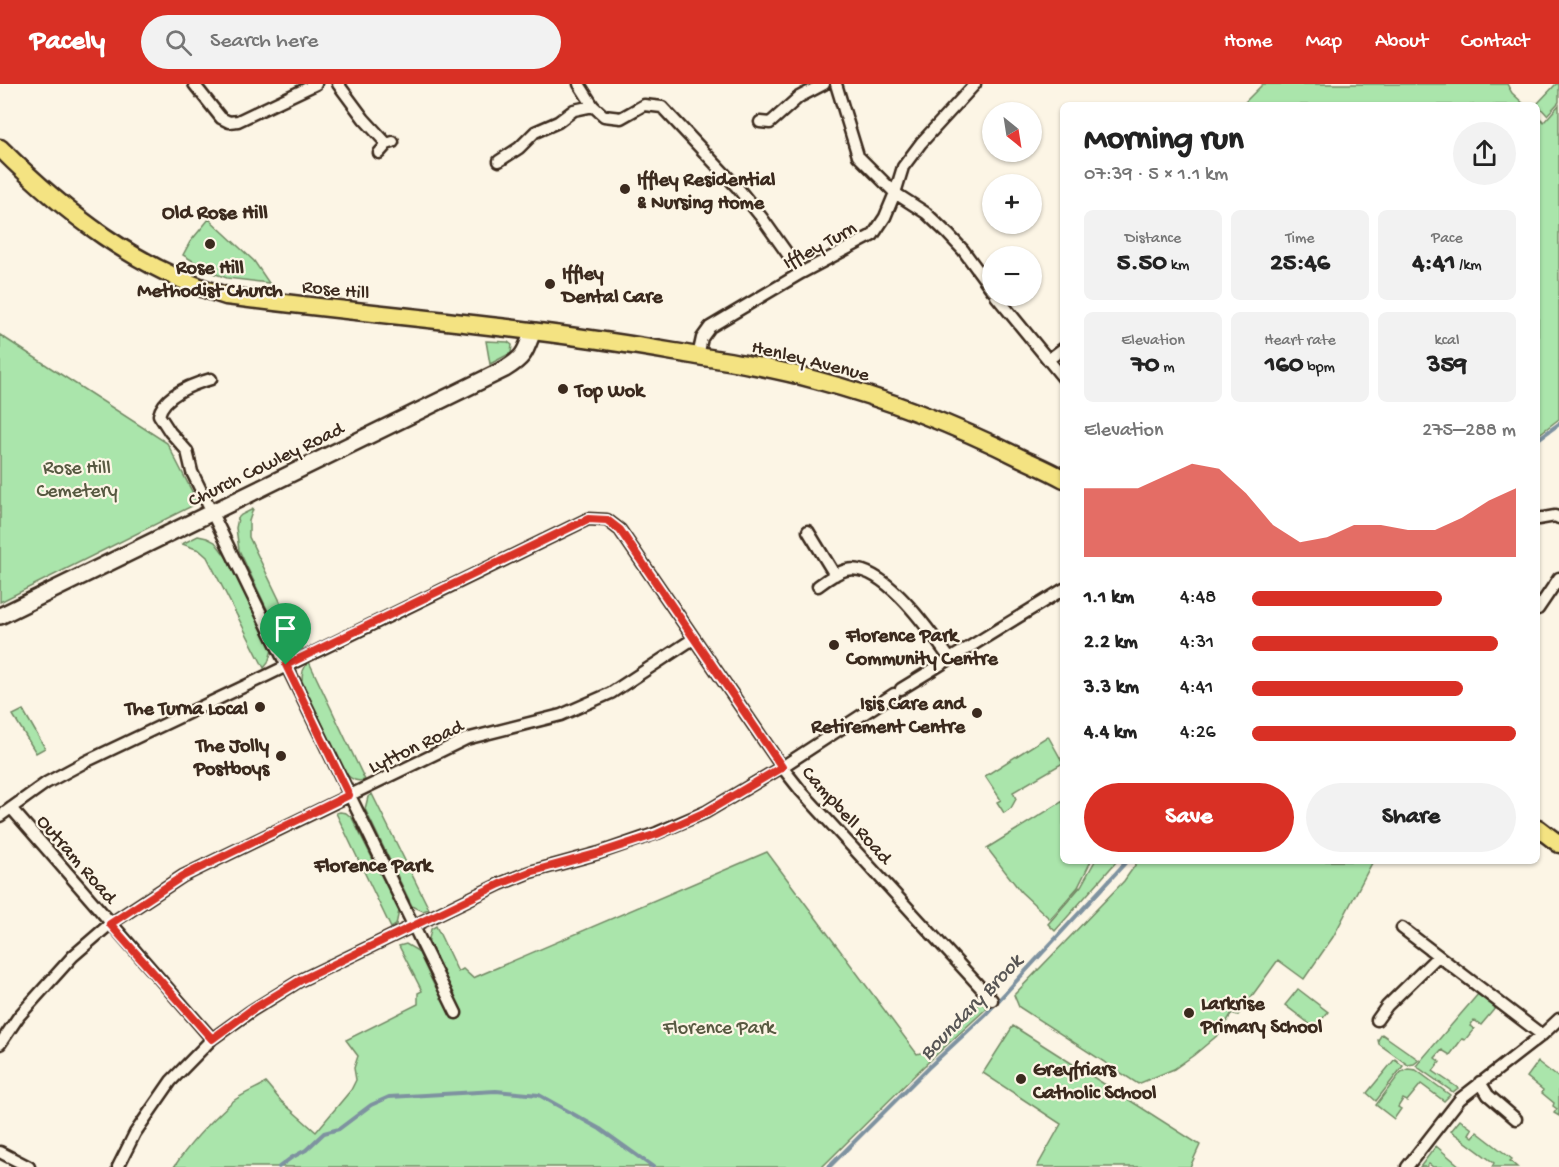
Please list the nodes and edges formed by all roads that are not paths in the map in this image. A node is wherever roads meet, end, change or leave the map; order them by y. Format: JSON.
{"nodes":[{"id":1,"x":194,"y":84,"type":"edge"},
{"id":2,"x":316,"y":84,"type":"edge"},
{"id":3,"x":338,"y":84,"type":"edge"},
{"id":4,"x":579,"y":84,"type":"edge"},
{"id":5,"x":824,"y":84,"type":"edge"},
{"id":6,"x":836,"y":84,"type":"edge"},
{"id":7,"x":975,"y":84,"type":"edge"},
{"id":8,"x":593,"y":106,"type":"junction"},
{"id":9,"x":760,"y":122,"type":"dead end"},
{"id":10,"x":386,"y":146,"type":"dead end"},
{"id":11,"x":0,"y":148,"type":"edge"},
{"id":12,"x":499,"y":161,"type":"dead end"},
{"id":13,"x":895,"y":193,"type":"junction"},
{"id":14,"x":801,"y":273,"type":"junction"},
{"id":15,"x":982,"y":276,"type":"edge"},
{"id":16,"x":1004,"y":306,"type":"edge"},
{"id":17,"x":533,"y":331,"type":"junction"},
{"id":18,"x":1060,"y":351,"type":"edge"},
{"id":19,"x":698,"y":356,"type":"junction"},
{"id":20,"x":1048,"y":360,"type":"junction"},
{"id":21,"x":1060,"y":374,"type":"edge"},
{"id":22,"x":211,"y":379,"type":"dead end"},
{"id":23,"x":1060,"y":477,"type":"edge"},
{"id":24,"x":213,"y":512,"type":"junction"},
{"id":25,"x":1559,"y":518,"type":"edge"},
{"id":26,"x":1540,"y":519,"type":"edge"},
{"id":27,"x":808,"y":531,"type":"dead end"},
{"id":28,"x":835,"y":575,"type":"junction"},
{"id":29,"x":1559,"y":578,"type":"edge"},
{"id":30,"x":818,"y":586,"type":"dead end"},
{"id":31,"x":1060,"y":591,"type":"edge"},
{"id":32,"x":1540,"y":606,"type":"edge"},
{"id":33,"x":0,"y":616,"type":"edge"},
{"id":34,"x":693,"y":639,"type":"junction"},
{"id":35,"x":950,"y":659,"type":"junction"},
{"id":36,"x":286,"y":665,"type":"junction"},
{"id":37,"x":782,"y":767,"type":"junction"},
{"id":38,"x":349,"y":795,"type":"junction"},
{"id":39,"x":11,"y":808,"type":"junction"},
{"id":40,"x":0,"y":816,"type":"edge"},
{"id":41,"x":1540,"y":830,"type":"edge"},
{"id":42,"x":1559,"y":844,"type":"edge"},
{"id":43,"x":110,"y":924,"type":"junction"},
{"id":44,"x":412,"y":926,"type":"junction"},
{"id":45,"x":1402,"y":928,"type":"dead end"},
{"id":46,"x":1438,"y":956,"type":"junction"},
{"id":47,"x":992,"y":1000,"type":"dead end"},
{"id":48,"x":456,"y":1013,"type":"dead end"},
{"id":49,"x":1559,"y":1019,"type":"edge"},
{"id":50,"x":1377,"y":1020,"type":"dead end"},
{"id":51,"x":1542,"y":1035,"type":"junction"},
{"id":52,"x":212,"y":1039,"type":"junction"},
{"id":53,"x":0,"y":1044,"type":"edge"},
{"id":54,"x":1480,"y":1082,"type":"junction"},
{"id":55,"x":1516,"y":1119,"type":"dead end"},
{"id":56,"x":0,"y":1152,"type":"edge"},
{"id":57,"x":28,"y":1167,"type":"edge"},
{"id":58,"x":118,"y":1167,"type":"edge"},
{"id":59,"x":1407,"y":1167,"type":"edge"}],
"edges":[{"from":1,"to":2,"type":"street"},
{"from":3,"to":10,"type":"street"},
{"from":4,"to":8,"type":"street"},
{"from":5,"to":9,"type":"street"},
{"from":6,"to":13,"type":"street"},
{"from":7,"to":13,"type":"street","name":"Iffley Turn"},
{"from":8,"to":12,"type":"street"},
{"from":8,"to":14,"type":"street"},
{"from":11,"to":17,"type":"main road","name":"Rose Hill"},
{"from":13,"to":14,"type":"street","name":"Iffley Turn"},
{"from":13,"to":15,"type":"street"},
{"from":14,"to":19,"type":"street","name":"Iffley Turn"},
{"from":16,"to":20,"type":"street"},
{"from":17,"to":19,"type":"main road","name":"Henley Avenue"},
{"from":17,"to":24,"type":"main road","name":"Church Cowley Road"},
{"from":18,"to":20,"type":"street"},
{"from":19,"to":23,"type":"main road","name":"Henley Avenue"},
{"from":20,"to":21,"type":"street"},
{"from":22,"to":24,"type":"street"},
{"from":24,"to":33,"type":"main road","name":"Church Cowley Road"},
{"from":24,"to":36,"type":"street"},
{"from":25,"to":26,"type":"street"},
{"from":27,"to":28,"type":"street"},
{"from":28,"to":30,"type":"street"},
{"from":28,"to":35,"type":"street"},
{"from":29,"to":32,"type":"street"},
{"from":31,"to":35,"type":"street"},
{"from":34,"to":36,"type":"street","name":"Campbell Road"},
{"from":34,"to":37,"type":"street","name":"Campbell Road"},
{"from":34,"to":38,"type":"street","name":"Lytton Road"},
{"from":35,"to":37,"type":"street"},
{"from":36,"to":38,"type":"street"},
{"from":36,"to":39,"type":"street","name":"Campbell Road"},
{"from":37,"to":44,"type":"street"},
{"from":37,"to":47,"type":"street","name":"Campbell Road"},
{"from":38,"to":43,"type":"street","name":"Lytton Road"},
{"from":38,"to":44,"type":"street"},
{"from":39,"to":40,"type":"street","name":"Campbell Road"},
{"from":39,"to":43,"type":"street","name":"Outram Road"},
{"from":41,"to":42,"type":"main road"},
{"from":43,"to":52,"type":"street","name":"Outram Road"},
{"from":43,"to":53,"type":"street","name":"Lytton Road"},
{"from":44,"to":48,"type":"street"},
{"from":44,"to":52,"type":"street"},
{"from":45,"to":46,"type":"street"},
{"from":46,"to":50,"type":"street"},
{"from":46,"to":51,"type":"street"},
{"from":49,"to":51,"type":"street"},
{"from":51,"to":54,"type":"street"},
{"from":52,"to":58,"type":"street"},
{"from":54,"to":55,"type":"street"},
{"from":54,"to":59,"type":"street"},
{"from":56,"to":57,"type":"street"}]}
